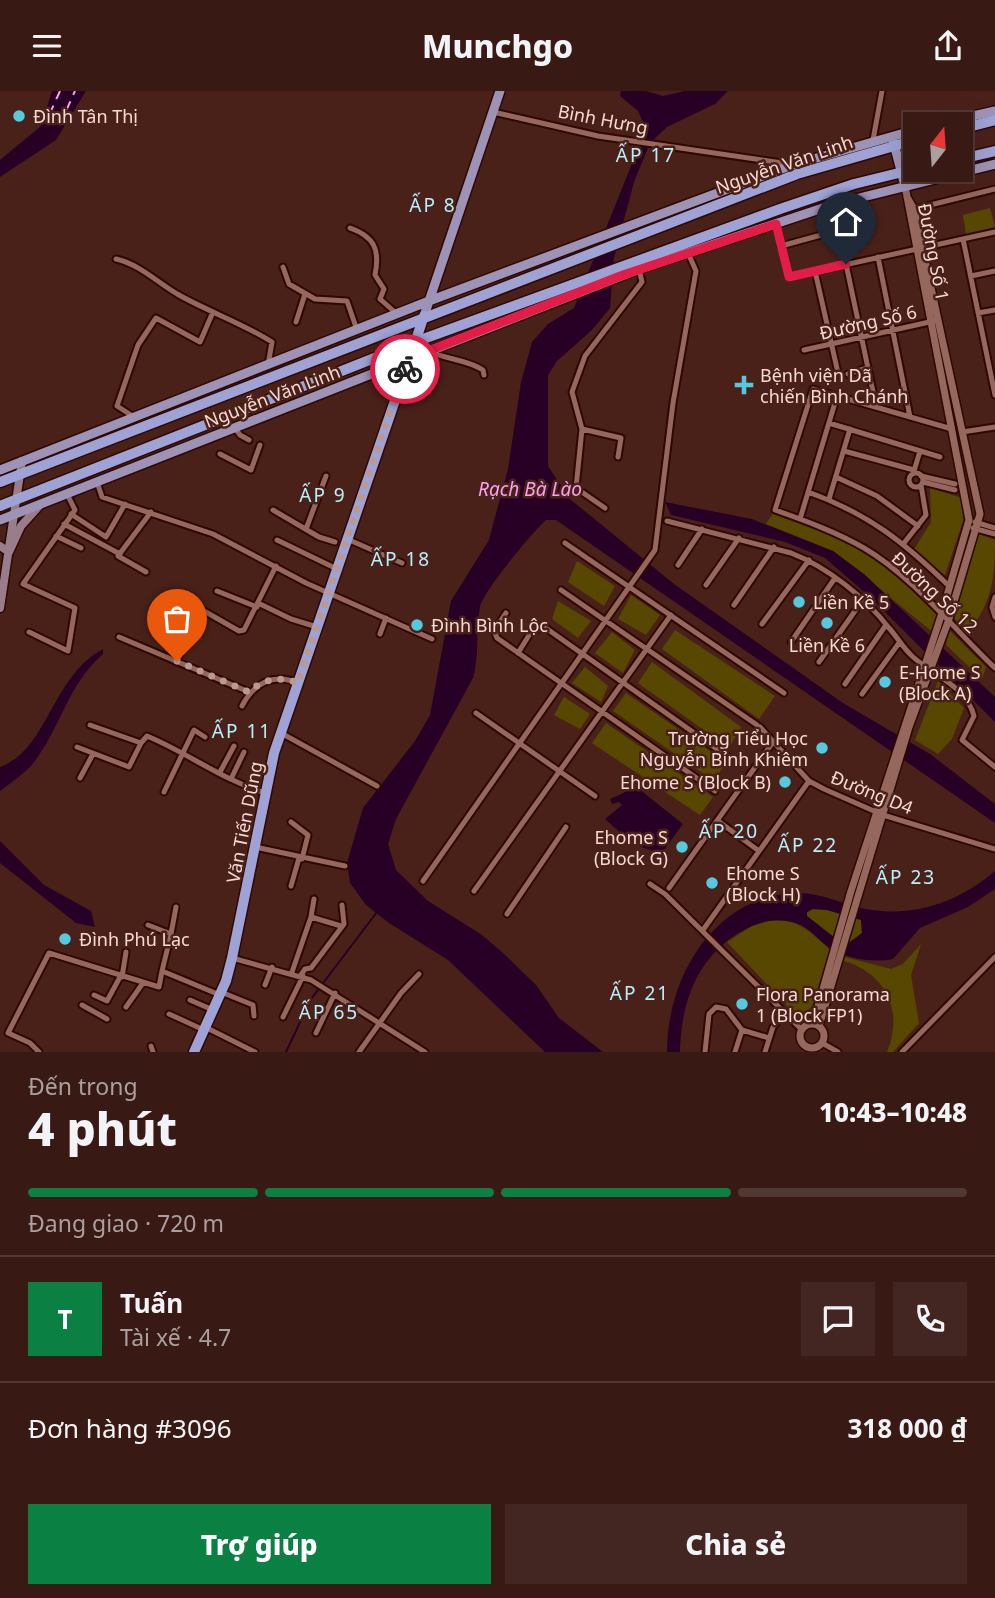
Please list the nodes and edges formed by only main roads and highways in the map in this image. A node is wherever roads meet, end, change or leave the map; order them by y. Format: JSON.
{"nodes":[{"id":1,"x":500,"y":91,"type":"edge"},
{"id":2,"x":995,"y":110,"type":"edge"},
{"id":3,"x":973,"y":115,"type":"edge"},
{"id":4,"x":995,"y":120,"type":"edge"},
{"id":5,"x":973,"y":126,"type":"edge"},
{"id":6,"x":903,"y":136,"type":"edge"},
{"id":7,"x":893,"y":141,"type":"junction"},
{"id":8,"x":903,"y":141,"type":"edge"},
{"id":9,"x":995,"y":151,"type":"edge"},
{"id":10,"x":973,"y":156,"type":"edge"},
{"id":11,"x":995,"y":164,"type":"edge"},
{"id":12,"x":902,"y":172,"type":"junction"},
{"id":13,"x":906,"y":191,"type":"junction"},
{"id":14,"x":634,"y":230,"type":"junction"},
{"id":15,"x":561,"y":258,"type":"junction"},
{"id":16,"x":622,"y":271,"type":"junction"},
{"id":17,"x":574,"y":290,"type":"junction"},
{"id":18,"x":429,"y":301,"type":"junction"},
{"id":19,"x":424,"y":316,"type":"junction"},
{"id":20,"x":415,"y":342,"type":"junction"},
{"id":21,"x":408,"y":360,"type":"junction"},
{"id":22,"x":22,"y":461,"type":"junction"},
{"id":23,"x":0,"y":470,"type":"edge"},
{"id":24,"x":20,"y":474,"type":"junction"},
{"id":25,"x":0,"y":482,"type":"edge"},
{"id":26,"x":16,"y":500,"type":"junction"},
{"id":27,"x":41,"y":504,"type":"junction"},
{"id":28,"x":0,"y":506,"type":"edge"},
{"id":29,"x":14,"y":515,"type":"junction"},
{"id":30,"x":0,"y":520,"type":"edge"},
{"id":31,"x":0,"y":545,"type":"edge"},
{"id":32,"x":9,"y":552,"type":"junction"},
{"id":33,"x":0,"y":608,"type":"edge"},
{"id":34,"x":194,"y":1052,"type":"edge"}],
"edges":[{"from":1,"to":18,"type":"main road"},
{"from":2,"to":3,"type":"main road"},
{"from":4,"to":5,"type":"highway"},
{"from":6,"to":7,"type":"main road","name":"Nguyễn Văn Linh"},
{"from":7,"to":8,"type":"highway","name":"Nguyễn Văn Linh"},
{"from":7,"to":12,"type":"main road"},
{"from":7,"to":14,"type":"highway","name":"Nguyễn Văn Linh"},
{"from":7,"to":14,"type":"main road","name":"Nguyễn Văn Linh"},
{"from":9,"to":10,"type":"highway"},
{"from":11,"to":13,"type":"main road","name":"Nguyễn Văn Linh"},
{"from":12,"to":13,"type":"main road"},
{"from":12,"to":16,"type":"highway","name":"Nguyễn Văn Linh"},
{"from":13,"to":16,"type":"main road","name":"Nguyễn Văn Linh"},
{"from":14,"to":15,"type":"highway","name":"Nguyễn Văn Linh"},
{"from":15,"to":18,"type":"main road","name":"Nguyễn Văn Linh"},
{"from":15,"to":19,"type":"highway","name":"Nguyễn Văn Linh"},
{"from":16,"to":17,"type":"highway","name":"Nguyễn Văn Linh"},
{"from":17,"to":20,"type":"highway","name":"Nguyễn Văn Linh"},
{"from":17,"to":21,"type":"main road","name":"Nguyễn Văn Linh"},
{"from":18,"to":19,"type":"main road"},
{"from":18,"to":22,"type":"main road","name":"Nguyễn Văn Linh"},
{"from":19,"to":20,"type":"highway","name":"Văn Tiến Dũng"},
{"from":19,"to":24,"type":"highway","name":"Nguyễn Văn Linh"},
{"from":20,"to":21,"type":"highway","name":"Văn Tiến Dũng"},
{"from":20,"to":26,"type":"highway","name":"Nguyễn Văn Linh"},
{"from":21,"to":27,"type":"main road","name":"Nguyễn Văn Linh"},
{"from":21,"to":34,"type":"highway","name":"Văn Tiến Dũng"},
{"from":22,"to":23,"type":"main road","name":"Nguyễn Văn Linh"},
{"from":22,"to":24,"type":"main road"},
{"from":24,"to":25,"type":"highway","name":"Nguyễn Văn Linh"},
{"from":24,"to":26,"type":"main road"},
{"from":26,"to":28,"type":"highway","name":"Nguyễn Văn Linh"},
{"from":26,"to":29,"type":"main road"},
{"from":27,"to":29,"type":"main road","name":"Nguyễn Văn Linh"},
{"from":27,"to":32,"type":"main road"},
{"from":29,"to":30,"type":"main road","name":"Nguyễn Văn Linh"},
{"from":29,"to":32,"type":"main road"},
{"from":31,"to":32,"type":"main road"},
{"from":32,"to":33,"type":"main road"}]}
